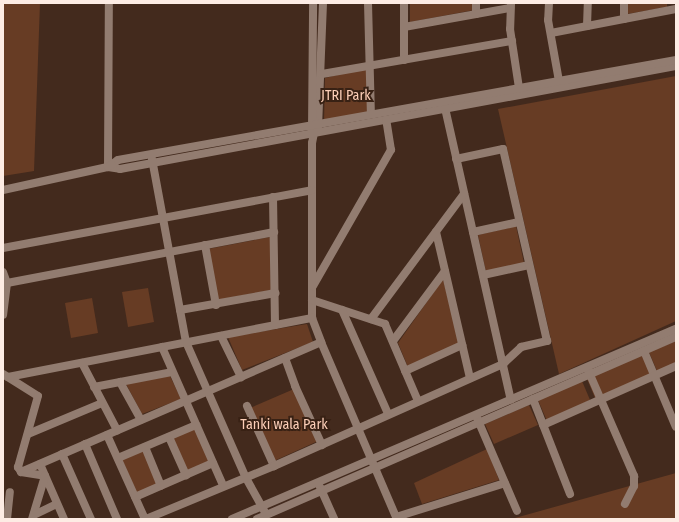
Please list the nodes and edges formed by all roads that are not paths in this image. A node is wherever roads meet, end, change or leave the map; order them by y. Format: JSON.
{"nodes":[{"id":1,"x":104,"y":3,"type":"edge"},
{"id":2,"x":109,"y":3,"type":"edge"},
{"id":3,"x":313,"y":3,"type":"edge"},
{"id":4,"x":322,"y":3,"type":"edge"},
{"id":5,"x":368,"y":3,"type":"edge"},
{"id":6,"x":404,"y":3,"type":"edge"},
{"id":7,"x":476,"y":3,"type":"edge"},
{"id":8,"x":549,"y":3,"type":"edge"},
{"id":9,"x":588,"y":3,"type":"edge"},
{"id":10,"x":624,"y":3,"type":"edge"},
{"id":11,"x":510,"y":6,"type":"edge"},
{"id":12,"x":673,"y":8,"type":"edge"},
{"id":13,"x":476,"y":14,"type":"junction"},
{"id":14,"x":624,"y":19,"type":"junction"},
{"id":15,"x":587,"y":26,"type":"junction"},
{"id":16,"x":404,"y":28,"type":"junction"},
{"id":17,"x":551,"y":33,"type":"junction"},
{"id":18,"x":512,"y":41,"type":"junction"},
{"id":19,"x":404,"y":60,"type":"junction"},
{"id":20,"x":676,"y":60,"type":"edge"},
{"id":21,"x":368,"y":65,"type":"junction"},
{"id":22,"x":676,"y":66,"type":"edge"},
{"id":23,"x":322,"y":74,"type":"junction"},
{"id":24,"x":559,"y":81,"type":"junction"},
{"id":25,"x":106,"y":85,"type":"junction"},
{"id":26,"x":519,"y":88,"type":"junction"},
{"id":27,"x":445,"y":108,"type":"junction"},
{"id":28,"x":371,"y":114,"type":"junction"},
{"id":29,"x":386,"y":120,"type":"junction"},
{"id":30,"x":314,"y":128,"type":"junction"},
{"id":31,"x":152,"y":159,"type":"junction"},
{"id":32,"x":456,"y":159,"type":"junction"},
{"id":33,"x":108,"y":167,"type":"junction"},
{"id":34,"x":3,"y":190,"type":"edge"},
{"id":35,"x":312,"y":190,"type":"junction"},
{"id":36,"x":464,"y":194,"type":"junction"},
{"id":37,"x":273,"y":197,"type":"junction"},
{"id":38,"x":165,"y":218,"type":"junction"},
{"id":39,"x":519,"y":222,"type":"junction"},
{"id":40,"x":274,"y":232,"type":"junction"},
{"id":41,"x":436,"y":232,"type":"junction"},
{"id":42,"x":473,"y":232,"type":"junction"},
{"id":43,"x":205,"y":245,"type":"junction"},
{"id":44,"x":3,"y":248,"type":"edge"},
{"id":45,"x":171,"y":251,"type":"junction"},
{"id":46,"x":529,"y":265,"type":"junction"},
{"id":47,"x":445,"y":271,"type":"junction"},
{"id":48,"x":3,"y":272,"type":"edge"},
{"id":49,"x":483,"y":275,"type":"junction"},
{"id":50,"x":7,"y":283,"type":"junction"},
{"id":51,"x":312,"y":286,"type":"junction"},
{"id":52,"x":275,"y":294,"type":"junction"},
{"id":53,"x":312,"y":300,"type":"junction"},
{"id":54,"x":216,"y":305,"type":"junction"},
{"id":55,"x":180,"y":310,"type":"junction"},
{"id":56,"x":342,"y":310,"type":"junction"},
{"id":57,"x":3,"y":315,"type":"edge"},
{"id":58,"x":312,"y":318,"type":"junction"},
{"id":59,"x":372,"y":319,"type":"junction"},
{"id":60,"x":275,"y":326,"type":"junction"},
{"id":61,"x":676,"y":329,"type":"edge"},
{"id":62,"x":221,"y":336,"type":"junction"},
{"id":63,"x":676,"y":337,"type":"edge"},
{"id":64,"x":186,"y":342,"type":"junction"},
{"id":65,"x":321,"y":342,"type":"junction"},
{"id":66,"x":393,"y":342,"type":"junction"},
{"id":67,"x":462,"y":345,"type":"junction"},
{"id":68,"x":162,"y":348,"type":"junction"},
{"id":69,"x":644,"y":351,"type":"junction"},
{"id":70,"x":285,"y":358,"type":"junction"},
{"id":71,"x":82,"y":363,"type":"junction"},
{"id":72,"x":503,"y":364,"type":"junction"},
{"id":73,"x":676,"y":366,"type":"edge"},
{"id":74,"x":405,"y":371,"type":"junction"},
{"id":75,"x":589,"y":371,"type":"junction"},
{"id":76,"x":172,"y":372,"type":"junction"},
{"id":77,"x":654,"y":375,"type":"junction"},
{"id":78,"x":6,"y":376,"type":"edge"},
{"id":79,"x":241,"y":377,"type":"junction"},
{"id":80,"x":470,"y":378,"type":"junction"},
{"id":81,"x":120,"y":382,"type":"junction"},
{"id":82,"x":94,"y":387,"type":"junction"},
{"id":83,"x":207,"y":391,"type":"junction"},
{"id":84,"x":533,"y":399,"type":"junction"},
{"id":85,"x":601,"y":399,"type":"junction"},
{"id":86,"x":511,"y":400,"type":"junction"},
{"id":87,"x":185,"y":401,"type":"junction"},
{"id":88,"x":418,"y":401,"type":"junction"},
{"id":89,"x":102,"y":403,"type":"junction"},
{"id":90,"x":247,"y":406,"type":"dead end"},
{"id":91,"x":388,"y":414,"type":"junction"},
{"id":92,"x":478,"y":419,"type":"junction"},
{"id":93,"x":141,"y":420,"type":"junction"},
{"id":94,"x":196,"y":425,"type":"junction"},
{"id":95,"x":543,"y":425,"type":"junction"},
{"id":96,"x":676,"y":427,"type":"edge"},
{"id":97,"x":358,"y":429,"type":"junction"},
{"id":98,"x":117,"y":430,"type":"junction"},
{"id":99,"x":28,"y":434,"type":"junction"},
{"id":100,"x":107,"y":435,"type":"junction"},
{"id":101,"x":168,"y":437,"type":"junction"},
{"id":102,"x":84,"y":444,"type":"junction"},
{"id":103,"x":322,"y":445,"type":"junction"},
{"id":104,"x":144,"y":447,"type":"junction"},
{"id":105,"x":62,"y":454,"type":"junction"},
{"id":106,"x":118,"y":458,"type":"junction"},
{"id":107,"x":371,"y":460,"type":"junction"},
{"id":108,"x":40,"y":464,"type":"junction"},
{"id":109,"x":214,"y":464,"type":"junction"},
{"id":110,"x":274,"y":466,"type":"junction"},
{"id":111,"x":375,"y":468,"type":"junction"},
{"id":112,"x":20,"y":472,"type":"junction"},
{"id":113,"x":45,"y":476,"type":"junction"},
{"id":114,"x":186,"y":476,"type":"junction"},
{"id":115,"x":246,"y":478,"type":"junction"},
{"id":116,"x":318,"y":482,"type":"junction"},
{"id":117,"x":505,"y":483,"type":"junction"},
{"id":118,"x":162,"y":486,"type":"junction"},
{"id":119,"x":224,"y":486,"type":"junction"},
{"id":120,"x":322,"y":491,"type":"junction"},
{"id":121,"x":10,"y":492,"type":"dead end"},
{"id":122,"x":570,"y":494,"type":"dead end"},
{"id":123,"x":135,"y":497,"type":"junction"},
{"id":124,"x":57,"y":504,"type":"junction"},
{"id":125,"x":625,"y":504,"type":"dead end"},
{"id":126,"x":262,"y":506,"type":"junction"},
{"id":127,"x":517,"y":511,"type":"dead end"},
{"id":128,"x":266,"y":515,"type":"junction"},
{"id":129,"x":33,"y":517,"type":"edge"},
{"id":130,"x":89,"y":518,"type":"edge"},
{"id":131,"x":7,"y":519,"type":"edge"},
{"id":132,"x":64,"y":519,"type":"edge"},
{"id":133,"x":117,"y":519,"type":"edge"},
{"id":134,"x":146,"y":519,"type":"edge"},
{"id":135,"x":232,"y":519,"type":"edge"},
{"id":136,"x":257,"y":519,"type":"edge"},
{"id":137,"x":334,"y":519,"type":"edge"}],
"edges":[{"from":1,"to":25,"type":"street"},
{"from":2,"to":25,"type":"street"},
{"from":3,"to":30,"type":"street"},
{"from":4,"to":23,"type":"street"},
{"from":5,"to":21,"type":"street"},
{"from":6,"to":16,"type":"street"},
{"from":7,"to":13,"type":"street"},
{"from":8,"to":17,"type":"street"},
{"from":9,"to":15,"type":"street"},
{"from":10,"to":14,"type":"street"},
{"from":11,"to":13,"type":"street"},
{"from":11,"to":18,"type":"street"},
{"from":12,"to":14,"type":"street"},
{"from":13,"to":16,"type":"street"},
{"from":14,"to":15,"type":"street"},
{"from":15,"to":17,"type":"street"},
{"from":16,"to":19,"type":"street"},
{"from":17,"to":24,"type":"street"},
{"from":18,"to":19,"type":"street"},
{"from":18,"to":26,"type":"street"},
{"from":19,"to":21,"type":"street"},
{"from":20,"to":24,"type":"street"},
{"from":21,"to":23,"type":"street"},
{"from":21,"to":28,"type":"street"},
{"from":22,"to":27,"type":"street"},
{"from":23,"to":30,"type":"street"},
{"from":24,"to":26,"type":"street"},
{"from":25,"to":33,"type":"street"},
{"from":26,"to":28,"type":"street"},
{"from":27,"to":29,"type":"street"},
{"from":27,"to":32,"type":"street"},
{"from":28,"to":30,"type":"street"},
{"from":29,"to":30,"type":"street"},
{"from":29,"to":51,"type":"street"},
{"from":30,"to":31,"type":"street"},
{"from":30,"to":35,"type":"street"},
{"from":31,"to":33,"type":"street"},
{"from":31,"to":38,"type":"street"},
{"from":32,"to":36,"type":"street"},
{"from":32,"to":39,"type":"street"},
{"from":33,"to":34,"type":"street"},
{"from":35,"to":37,"type":"street"},
{"from":35,"to":51,"type":"street"},
{"from":36,"to":41,"type":"street"},
{"from":36,"to":42,"type":"street"},
{"from":37,"to":38,"type":"street"},
{"from":37,"to":40,"type":"street"},
{"from":38,"to":44,"type":"street"},
{"from":38,"to":45,"type":"street"},
{"from":39,"to":42,"type":"street"},
{"from":39,"to":46,"type":"street"},
{"from":40,"to":43,"type":"street"},
{"from":40,"to":52,"type":"street"},
{"from":41,"to":47,"type":"street"},
{"from":41,"to":59,"type":"street"},
{"from":42,"to":49,"type":"street"},
{"from":43,"to":45,"type":"street"},
{"from":43,"to":54,"type":"street"},
{"from":45,"to":50,"type":"street"},
{"from":45,"to":55,"type":"street"},
{"from":46,"to":49,"type":"street"},
{"from":46,"to":72,"type":"street"},
{"from":47,"to":66,"type":"street"},
{"from":47,"to":67,"type":"street"},
{"from":48,"to":50,"type":"street"},
{"from":49,"to":72,"type":"street"},
{"from":50,"to":57,"type":"street"},
{"from":51,"to":53,"type":"street"},
{"from":52,"to":54,"type":"street"},
{"from":52,"to":60,"type":"street"},
{"from":53,"to":56,"type":"street"},
{"from":53,"to":58,"type":"street"},
{"from":54,"to":55,"type":"street"},
{"from":55,"to":64,"type":"street"},
{"from":56,"to":59,"type":"street"},
{"from":56,"to":91,"type":"street"},
{"from":58,"to":60,"type":"street"},
{"from":58,"to":65,"type":"street"},
{"from":59,"to":66,"type":"street"},
{"from":60,"to":62,"type":"street"},
{"from":61,"to":75,"type":"street"},
{"from":62,"to":64,"type":"street"},
{"from":62,"to":79,"type":"street"},
{"from":63,"to":69,"type":"street"},
{"from":64,"to":68,"type":"street"},
{"from":64,"to":83,"type":"street"},
{"from":65,"to":70,"type":"street"},
{"from":65,"to":97,"type":"street"},
{"from":66,"to":74,"type":"street"},
{"from":67,"to":74,"type":"street"},
{"from":67,"to":80,"type":"street"},
{"from":68,"to":71,"type":"street"},
{"from":68,"to":76,"type":"street"},
{"from":69,"to":75,"type":"street"},
{"from":69,"to":77,"type":"street"},
{"from":70,"to":79,"type":"street"},
{"from":70,"to":103,"type":"street"},
{"from":71,"to":78,"type":"street"},
{"from":71,"to":82,"type":"street"},
{"from":72,"to":80,"type":"street"},
{"from":72,"to":86,"type":"street"},
{"from":73,"to":77,"type":"street"},
{"from":74,"to":88,"type":"street"},
{"from":75,"to":84,"type":"street"},
{"from":75,"to":85,"type":"street"},
{"from":75,"to":86,"type":"street"},
{"from":76,"to":81,"type":"street"},
{"from":76,"to":87,"type":"street"},
{"from":77,"to":85,"type":"street"},
{"from":77,"to":96,"type":"street"},
{"from":78,"to":99,"type":"street"},
{"from":79,"to":83,"type":"street"},
{"from":80,"to":88,"type":"street"},
{"from":81,"to":82,"type":"street"},
{"from":81,"to":93,"type":"street"},
{"from":82,"to":89,"type":"street"},
{"from":83,"to":87,"type":"street"},
{"from":83,"to":115,"type":"street"},
{"from":84,"to":92,"type":"street"},
{"from":84,"to":95,"type":"street"},
{"from":85,"to":95,"type":"street"},
{"from":85,"to":125,"type":"street"},
{"from":86,"to":92,"type":"street"},
{"from":87,"to":93,"type":"street"},
{"from":87,"to":94,"type":"street"},
{"from":88,"to":91,"type":"street"},
{"from":89,"to":98,"type":"street"},
{"from":89,"to":99,"type":"street"},
{"from":90,"to":110,"type":"street"},
{"from":91,"to":97,"type":"street"},
{"from":92,"to":107,"type":"street"},
{"from":92,"to":111,"type":"street"},
{"from":92,"to":117,"type":"street"},
{"from":93,"to":98,"type":"street"},
{"from":94,"to":101,"type":"street"},
{"from":94,"to":109,"type":"street"},
{"from":95,"to":122,"type":"street"},
{"from":97,"to":103,"type":"street"},
{"from":97,"to":107,"type":"street"},
{"from":98,"to":100,"type":"street"},
{"from":99,"to":112,"type":"street"},
{"from":100,"to":102,"type":"street"},
{"from":100,"to":106,"type":"street"},
{"from":101,"to":104,"type":"street"},
{"from":101,"to":114,"type":"street"},
{"from":102,"to":105,"type":"street"},
{"from":102,"to":133,"type":"street"},
{"from":103,"to":110,"type":"street"},
{"from":104,"to":106,"type":"street"},
{"from":104,"to":118,"type":"street"},
{"from":105,"to":108,"type":"street"},
{"from":105,"to":130,"type":"street"},
{"from":106,"to":123,"type":"street"},
{"from":107,"to":111,"type":"street"},
{"from":107,"to":116,"type":"street"},
{"from":108,"to":112,"type":"street"},
{"from":108,"to":113,"type":"street"},
{"from":109,"to":114,"type":"street"},
{"from":109,"to":119,"type":"street"},
{"from":110,"to":115,"type":"street"},
{"from":111,"to":117,"type":"street"},
{"from":111,"to":120,"type":"street"},
{"from":112,"to":113,"type":"street"},
{"from":113,"to":124,"type":"street"},
{"from":113,"to":129,"type":"street"},
{"from":114,"to":118,"type":"street"},
{"from":115,"to":119,"type":"street"},
{"from":115,"to":126,"type":"street"},
{"from":116,"to":120,"type":"street"},
{"from":116,"to":126,"type":"street"},
{"from":117,"to":127,"type":"street"},
{"from":118,"to":123,"type":"street"},
{"from":119,"to":134,"type":"street"},
{"from":120,"to":128,"type":"street"},
{"from":120,"to":137,"type":"street"},
{"from":121,"to":131,"type":"street"},
{"from":123,"to":134,"type":"street"},
{"from":124,"to":129,"type":"street"},
{"from":124,"to":132,"type":"street"},
{"from":126,"to":128,"type":"street"},
{"from":126,"to":135,"type":"street"},
{"from":128,"to":136,"type":"street"}]}
